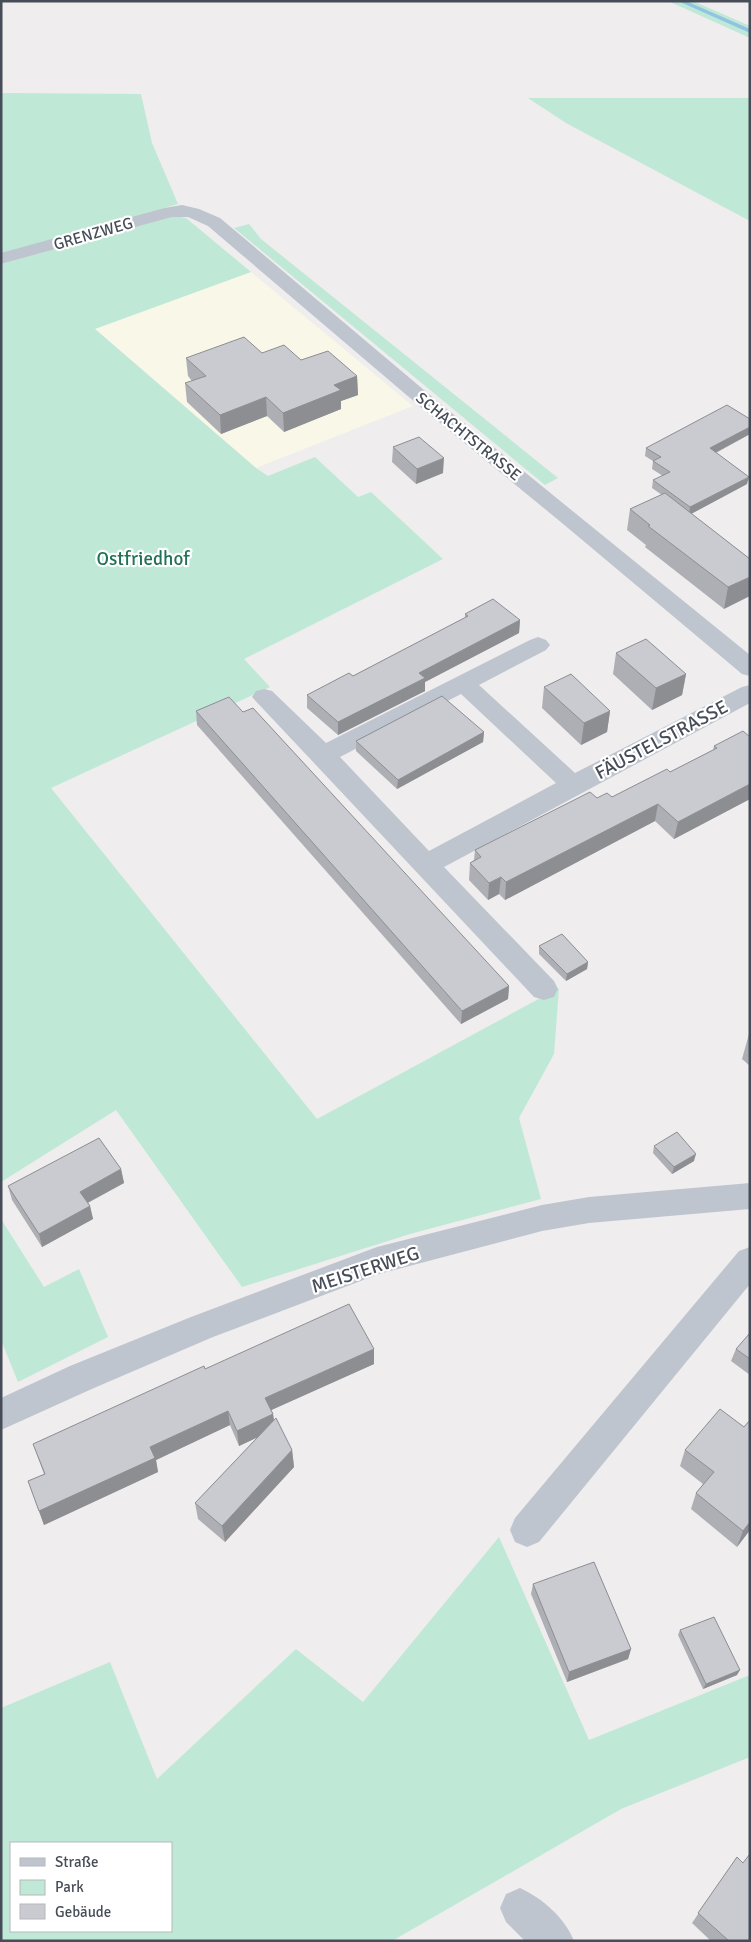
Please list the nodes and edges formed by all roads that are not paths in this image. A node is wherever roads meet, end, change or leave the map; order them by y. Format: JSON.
{"nodes":[{"id":1,"x":185,"y":210,"type":"joint"},
{"id":2,"x":1,"y":259,"type":"edge"},
{"id":3,"x":538,"y":645,"type":"dead end"},
{"id":4,"x":750,"y":668,"type":"edge"},
{"id":5,"x":463,"y":683,"type":"junction"},
{"id":6,"x":750,"y":693,"type":"edge"},
{"id":7,"x":264,"y":697,"type":"dead end"},
{"id":8,"x":322,"y":755,"type":"junction"},
{"id":9,"x":573,"y":786,"type":"junction"},
{"id":10,"x":427,"y":864,"type":"junction"},
{"id":11,"x":544,"y":989,"type":"dead end"},
{"id":12,"x":750,"y":1196,"type":"edge"},
{"id":13,"x":750,"y":1261,"type":"edge"},
{"id":14,"x":1,"y":1415,"type":"edge"},
{"id":15,"x":526,"y":1530,"type":"dead end"},
{"id":16,"x":520,"y":1908,"type":"dead end"},
{"id":17,"x":554,"y":1941,"type":"edge"}],
"edges":[{"from":1,"to":2,"type":"street","name":"GRENZWEG"},
{"from":1,"to":4,"type":"street","name":"SCHACHTSTRASSE"},
{"from":3,"to":5,"type":"street"},
{"from":5,"to":8,"type":"street"},
{"from":5,"to":9,"type":"street","name":"FÄUSTELSTRASSE"},
{"from":6,"to":9,"type":"street","name":"FÄUSTELSTRASSE"},
{"from":7,"to":8,"type":"street"},
{"from":8,"to":10,"type":"street"},
{"from":9,"to":10,"type":"street","name":"FÄUSTELSTRASSE"},
{"from":10,"to":11,"type":"street"},
{"from":12,"to":14,"type":"street","name":"MEISTERWEG"},
{"from":13,"to":15,"type":"street"},
{"from":16,"to":17,"type":"street"}]}
